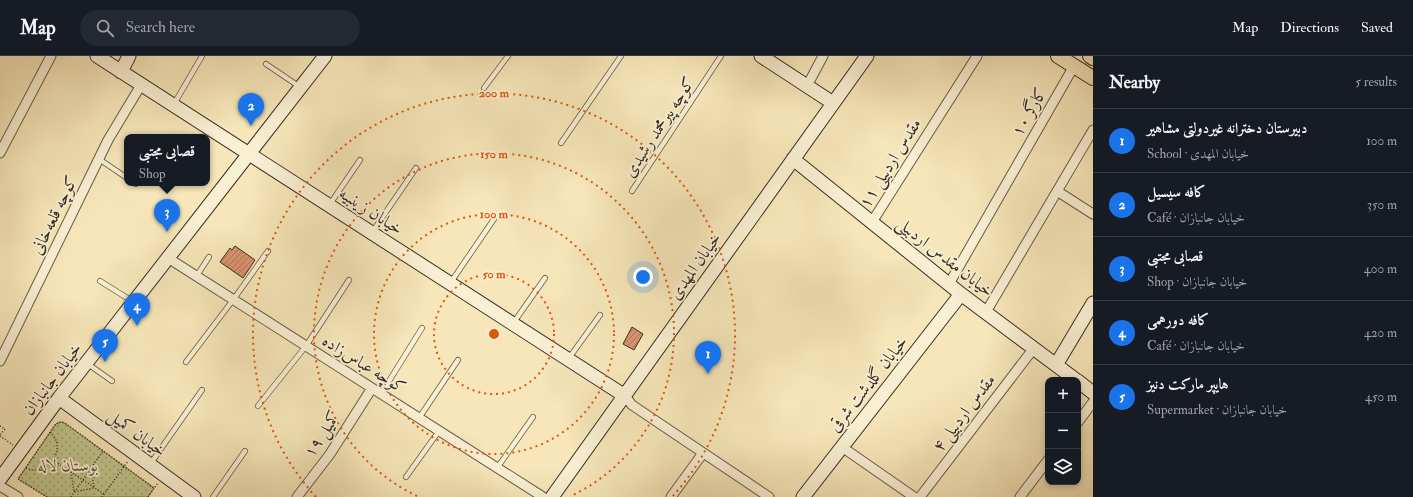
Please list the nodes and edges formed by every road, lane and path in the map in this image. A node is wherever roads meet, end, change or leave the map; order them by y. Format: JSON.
{"nodes":[{"id":1,"x":50,"y":56,"type":"edge"},
{"id":2,"x":97,"y":56,"type":"edge"},
{"id":3,"x":129,"y":56,"type":"edge"},
{"id":4,"x":202,"y":56,"type":"edge"},
{"id":5,"x":325,"y":56,"type":"edge"},
{"id":6,"x":508,"y":56,"type":"edge"},
{"id":7,"x":621,"y":56,"type":"edge"},
{"id":8,"x":721,"y":56,"type":"edge"},
{"id":9,"x":761,"y":56,"type":"edge"},
{"id":10,"x":823,"y":56,"type":"edge"},
{"id":11,"x":977,"y":56,"type":"edge"},
{"id":12,"x":1058,"y":56,"type":"edge"},
{"id":13,"x":1090,"y":56,"type":"edge"},
{"id":14,"x":862,"y":58,"type":"edge"},
{"id":15,"x":1093,"y":58,"type":"edge"},
{"id":16,"x":266,"y":64,"type":"dead end"},
{"id":17,"x":1074,"y":66,"type":"junction"},
{"id":18,"x":121,"y":72,"type":"junction"},
{"id":19,"x":1093,"y":78,"type":"edge"},
{"id":20,"x":141,"y":84,"type":"junction"},
{"id":21,"x":807,"y":86,"type":"junction"},
{"id":22,"x":301,"y":87,"type":"junction"},
{"id":23,"x":484,"y":88,"type":"dead end"},
{"id":24,"x":833,"y":103,"type":"junction"},
{"id":25,"x":173,"y":105,"type":"junction"},
{"id":26,"x":1093,"y":130,"type":"edge"},
{"id":27,"x":561,"y":142,"type":"dead end"},
{"id":28,"x":0,"y":153,"type":"edge"},
{"id":29,"x":249,"y":154,"type":"junction"},
{"id":30,"x":99,"y":159,"type":"junction"},
{"id":31,"x":793,"y":159,"type":"junction"},
{"id":32,"x":360,"y":160,"type":"dead end"},
{"id":33,"x":416,"y":168,"type":"dead end"},
{"id":34,"x":124,"y":176,"type":"edge"},
{"id":35,"x":632,"y":191,"type":"dead end"},
{"id":36,"x":1057,"y":191,"type":"junction"},
{"id":37,"x":329,"y":206,"type":"junction"},
{"id":38,"x":1093,"y":214,"type":"edge"},
{"id":39,"x":494,"y":219,"type":"dead end"},
{"id":40,"x":872,"y":222,"type":"junction"},
{"id":41,"x":372,"y":233,"type":"junction"},
{"id":42,"x":268,"y":251,"type":"dead end"},
{"id":43,"x":209,"y":257,"type":"dead end"},
{"id":44,"x":168,"y":258,"type":"junction"},
{"id":45,"x":196,"y":277,"type":"junction"},
{"id":46,"x":545,"y":278,"type":"dead end"},
{"id":47,"x":349,"y":280,"type":"dead end"},
{"id":48,"x":100,"y":281,"type":"dead end"},
{"id":49,"x":450,"y":283,"type":"junction"},
{"id":50,"x":949,"y":284,"type":"junction"},
{"id":51,"x":961,"y":294,"type":"junction"},
{"id":52,"x":234,"y":300,"type":"junction"},
{"id":53,"x":134,"y":302,"type":"junction"},
{"id":54,"x":1093,"y":302,"type":"edge"},
{"id":55,"x":986,"y":312,"type":"junction"},
{"id":56,"x":600,"y":315,"type":"dead end"},
{"id":57,"x":513,"y":324,"type":"junction"},
{"id":58,"x":422,"y":328,"type":"dead end"},
{"id":59,"x":306,"y":346,"type":"junction"},
{"id":60,"x":1034,"y":348,"type":"junction"},
{"id":61,"x":568,"y":359,"type":"junction"},
{"id":62,"x":458,"y":360,"type":"dead end"},
{"id":63,"x":0,"y":361,"type":"edge"},
{"id":64,"x":86,"y":362,"type":"junction"},
{"id":65,"x":186,"y":362,"type":"dead end"},
{"id":66,"x":1056,"y":365,"type":"junction"},
{"id":67,"x":1072,"y":377,"type":"edge"},
{"id":68,"x":112,"y":381,"type":"dead end"},
{"id":69,"x":1081,"y":384,"type":"edge"},
{"id":70,"x":372,"y":388,"type":"junction"},
{"id":71,"x":202,"y":390,"type":"dead end"},
{"id":72,"x":1093,"y":393,"type":"edge"},
{"id":73,"x":381,"y":394,"type":"junction"},
{"id":74,"x":625,"y":396,"type":"junction"},
{"id":75,"x":59,"y":398,"type":"junction"},
{"id":76,"x":1093,"y":402,"type":"edge"},
{"id":77,"x":258,"y":406,"type":"dead end"},
{"id":78,"x":533,"y":417,"type":"dead end"},
{"id":79,"x":419,"y":418,"type":"junction"},
{"id":80,"x":1081,"y":418,"type":"edge"},
{"id":81,"x":0,"y":426,"type":"edge"},
{"id":82,"x":439,"y":431,"type":"junction"},
{"id":83,"x":50,"y":432,"type":"junction"},
{"id":84,"x":0,"y":436,"type":"edge"},
{"id":85,"x":842,"y":447,"type":"junction"},
{"id":86,"x":103,"y":451,"type":"junction"},
{"id":87,"x":246,"y":451,"type":"dead end"},
{"id":88,"x":703,"y":453,"type":"junction"},
{"id":89,"x":53,"y":460,"type":"junction"},
{"id":90,"x":150,"y":464,"type":"junction"},
{"id":91,"x":1045,"y":464,"type":"edge"},
{"id":92,"x":124,"y":466,"type":"junction"},
{"id":93,"x":26,"y":468,"type":"junction"},
{"id":94,"x":91,"y":468,"type":"junction"},
{"id":95,"x":497,"y":468,"type":"junction"},
{"id":96,"x":71,"y":472,"type":"junction"},
{"id":97,"x":406,"y":477,"type":"dead end"},
{"id":98,"x":0,"y":479,"type":"edge"},
{"id":99,"x":83,"y":480,"type":"junction"},
{"id":100,"x":0,"y":486,"type":"edge"},
{"id":101,"x":94,"y":488,"type":"junction"},
{"id":102,"x":74,"y":492,"type":"junction"},
{"id":103,"x":104,"y":494,"type":"junction"},
{"id":104,"x":18,"y":497,"type":"edge"},
{"id":105,"x":47,"y":497,"type":"edge"},
{"id":106,"x":71,"y":497,"type":"edge"},
{"id":107,"x":102,"y":497,"type":"edge"},
{"id":108,"x":148,"y":497,"type":"edge"},
{"id":109,"x":194,"y":497,"type":"edge"},
{"id":110,"x":213,"y":497,"type":"edge"},
{"id":111,"x":297,"y":497,"type":"edge"},
{"id":112,"x":543,"y":497,"type":"edge"},
{"id":113,"x":552,"y":497,"type":"edge"},
{"id":114,"x":672,"y":497,"type":"edge"},
{"id":115,"x":769,"y":497,"type":"edge"},
{"id":116,"x":803,"y":497,"type":"edge"},
{"id":117,"x":914,"y":497,"type":"edge"},
{"id":118,"x":920,"y":497,"type":"edge"},
{"id":119,"x":1020,"y":497,"type":"edge"}],
"edges":[{"from":1,"to":28,"type":"street"},
{"from":2,"to":18,"type":"street","name":"خیابان زینبیه"},
{"from":3,"to":18,"type":"street"},
{"from":4,"to":25,"type":"lane"},
{"from":5,"to":22,"type":"street","name":"خیابان جانبازان"},
{"from":6,"to":23,"type":"lane"},
{"from":7,"to":27,"type":"lane"},
{"from":8,"to":35,"type":"lane","name":"کوچه پیرمحمد رشیدی"},
{"from":9,"to":21,"type":"street"},
{"from":10,"to":21,"type":"street"},
{"from":11,"to":40,"type":"street","name":"مقدس اردبیلی ۱۱"},
{"from":12,"to":17,"type":"main road"},
{"from":13,"to":15,"type":"main road"},
{"from":14,"to":24,"type":"street","name":"خیابان المهدی"},
{"from":16,"to":22,"type":"lane"},
{"from":17,"to":19,"type":"main road"},
{"from":17,"to":50,"type":"street","name":"کارگر ۱۰"},
{"from":18,"to":20,"type":"street","name":"خیابان زینبیه"},
{"from":20,"to":25,"type":"street","name":"خیابان زینبیه"},
{"from":20,"to":30,"type":"street","name":"کوچه قلعه‌خانی"},
{"from":21,"to":24,"type":"street"},
{"from":22,"to":29,"type":"street","name":"خیابان جانبازان"},
{"from":24,"to":31,"type":"street","name":"خیابان المهدی"},
{"from":25,"to":29,"type":"street","name":"خیابان زینبیه"},
{"from":26,"to":36,"type":"street"},
{"from":29,"to":37,"type":"street","name":"خیابان زینبیه"},
{"from":29,"to":44,"type":"street","name":"خیابان جانبازان"},
{"from":30,"to":34,"type":"lane"},
{"from":30,"to":63,"type":"street","name":"کوچه قلعه‌خانی"},
{"from":31,"to":40,"type":"street","name":"خیابان مقدس اردبیلی"},
{"from":31,"to":74,"type":"street","name":"خیابان المهدی"},
{"from":32,"to":37,"type":"lane"},
{"from":33,"to":41,"type":"lane"},
{"from":36,"to":38,"type":"street"},
{"from":36,"to":55,"type":"street"},
{"from":37,"to":41,"type":"street","name":"خیابان زینبیه"},
{"from":39,"to":49,"type":"lane"},
{"from":40,"to":50,"type":"street","name":"خیابان مقدس اردبیلی"},
{"from":41,"to":49,"type":"street","name":"خیابان زینبیه"},
{"from":42,"to":52,"type":"lane"},
{"from":43,"to":45,"type":"lane"},
{"from":44,"to":45,"type":"street","name":"کوچه عباس‌زاده"},
{"from":44,"to":53,"type":"street","name":"خیابان جانبازان"},
{"from":45,"to":52,"type":"street","name":"کوچه عباس‌زاده"},
{"from":46,"to":57,"type":"lane"},
{"from":47,"to":59,"type":"lane"},
{"from":48,"to":53,"type":"lane"},
{"from":49,"to":57,"type":"street","name":"خیابان زینبیه"},
{"from":50,"to":51,"type":"street","name":"خیابان مقدس اردبیلی"},
{"from":51,"to":55,"type":"street","name":"خیابان مقدس اردبیلی"},
{"from":51,"to":85,"type":"street","name":"خیابان گلدشت شرقی"},
{"from":52,"to":59,"type":"street","name":"کوچه عباس‌زاده"},
{"from":52,"to":65,"type":"lane"},
{"from":53,"to":64,"type":"street","name":"خیابان جانبازان"},
{"from":54,"to":66,"type":"street"},
{"from":55,"to":60,"type":"street","name":"خیابان مقدس اردبیلی"},
{"from":56,"to":61,"type":"lane"},
{"from":57,"to":61,"type":"street","name":"خیابان زینبیه"},
{"from":58,"to":73,"type":"lane"},
{"from":59,"to":70,"type":"street","name":"کوچه عباس‌زاده"},
{"from":59,"to":77,"type":"lane"},
{"from":60,"to":66,"type":"street","name":"خیابان مقدس اردبیلی"},
{"from":60,"to":118,"type":"street","name":"مقدس اردبیلی ۴"},
{"from":61,"to":74,"type":"street","name":"خیابان زینبیه"},
{"from":62,"to":79,"type":"lane"},
{"from":64,"to":68,"type":"lane"},
{"from":64,"to":75,"type":"street","name":"خیابان جانبازان"},
{"from":66,"to":67,"type":"street","name":"خیابان مقدس اردبیلی"},
{"from":69,"to":72,"type":"street","name":"خیابان مقدس اردبیلی"},
{"from":70,"to":73,"type":"street","name":"کوچه عباس‌زاده"},
{"from":70,"to":111,"type":"street","name":"کمیل ۱۹"},
{"from":71,"to":90,"type":"lane"},
{"from":73,"to":79,"type":"street","name":"کوچه عباس‌زاده"},
{"from":74,"to":88,"type":"street"},
{"from":74,"to":113,"type":"street","name":"خیابان المهدی"},
{"from":75,"to":90,"type":"street","name":"خیابان کمیل"},
{"from":75,"to":98,"type":"street","name":"خیابان جانبازان"},
{"from":76,"to":80,"type":"street"},
{"from":78,"to":95,"type":"lane"},
{"from":79,"to":82,"type":"street","name":"کوچه عباس‌زاده"},
{"from":81,"to":84,"type":"path"},
{"from":82,"to":95,"type":"street","name":"کوچه عباس‌زاده"},
{"from":82,"to":97,"type":"lane"},
{"from":83,"to":86,"type":"path"},
{"from":83,"to":89,"type":"path"},
{"from":83,"to":93,"type":"path"},
{"from":85,"to":116,"type":"street","name":"خیابان گلدشت شرقی"},
{"from":85,"to":117,"type":"street"},
{"from":86,"to":92,"type":"path"},
{"from":86,"to":94,"type":"path"},
{"from":87,"to":110,"type":"lane"},
{"from":88,"to":114,"type":"street"},
{"from":88,"to":115,"type":"street"},
{"from":89,"to":93,"type":"path"},
{"from":89,"to":96,"type":"path"},
{"from":90,"to":109,"type":"street","name":"خیابان کمیل"},
{"from":91,"to":119,"type":"street"},
{"from":92,"to":103,"type":"path"},
{"from":92,"to":108,"type":"path"},
{"from":93,"to":105,"type":"path"},
{"from":94,"to":96,"type":"path"},
{"from":94,"to":99,"type":"path"},
{"from":94,"to":101,"type":"path"},
{"from":95,"to":112,"type":"street","name":"کوچه عباس‌زاده"},
{"from":96,"to":99,"type":"path"},
{"from":96,"to":102,"type":"path"},
{"from":99,"to":101,"type":"path"},
{"from":99,"to":102,"type":"path"},
{"from":100,"to":104,"type":"street"},
{"from":101,"to":102,"type":"path"},
{"from":101,"to":103,"type":"path"},
{"from":102,"to":106,"type":"path"},
{"from":103,"to":107,"type":"path"}]}
